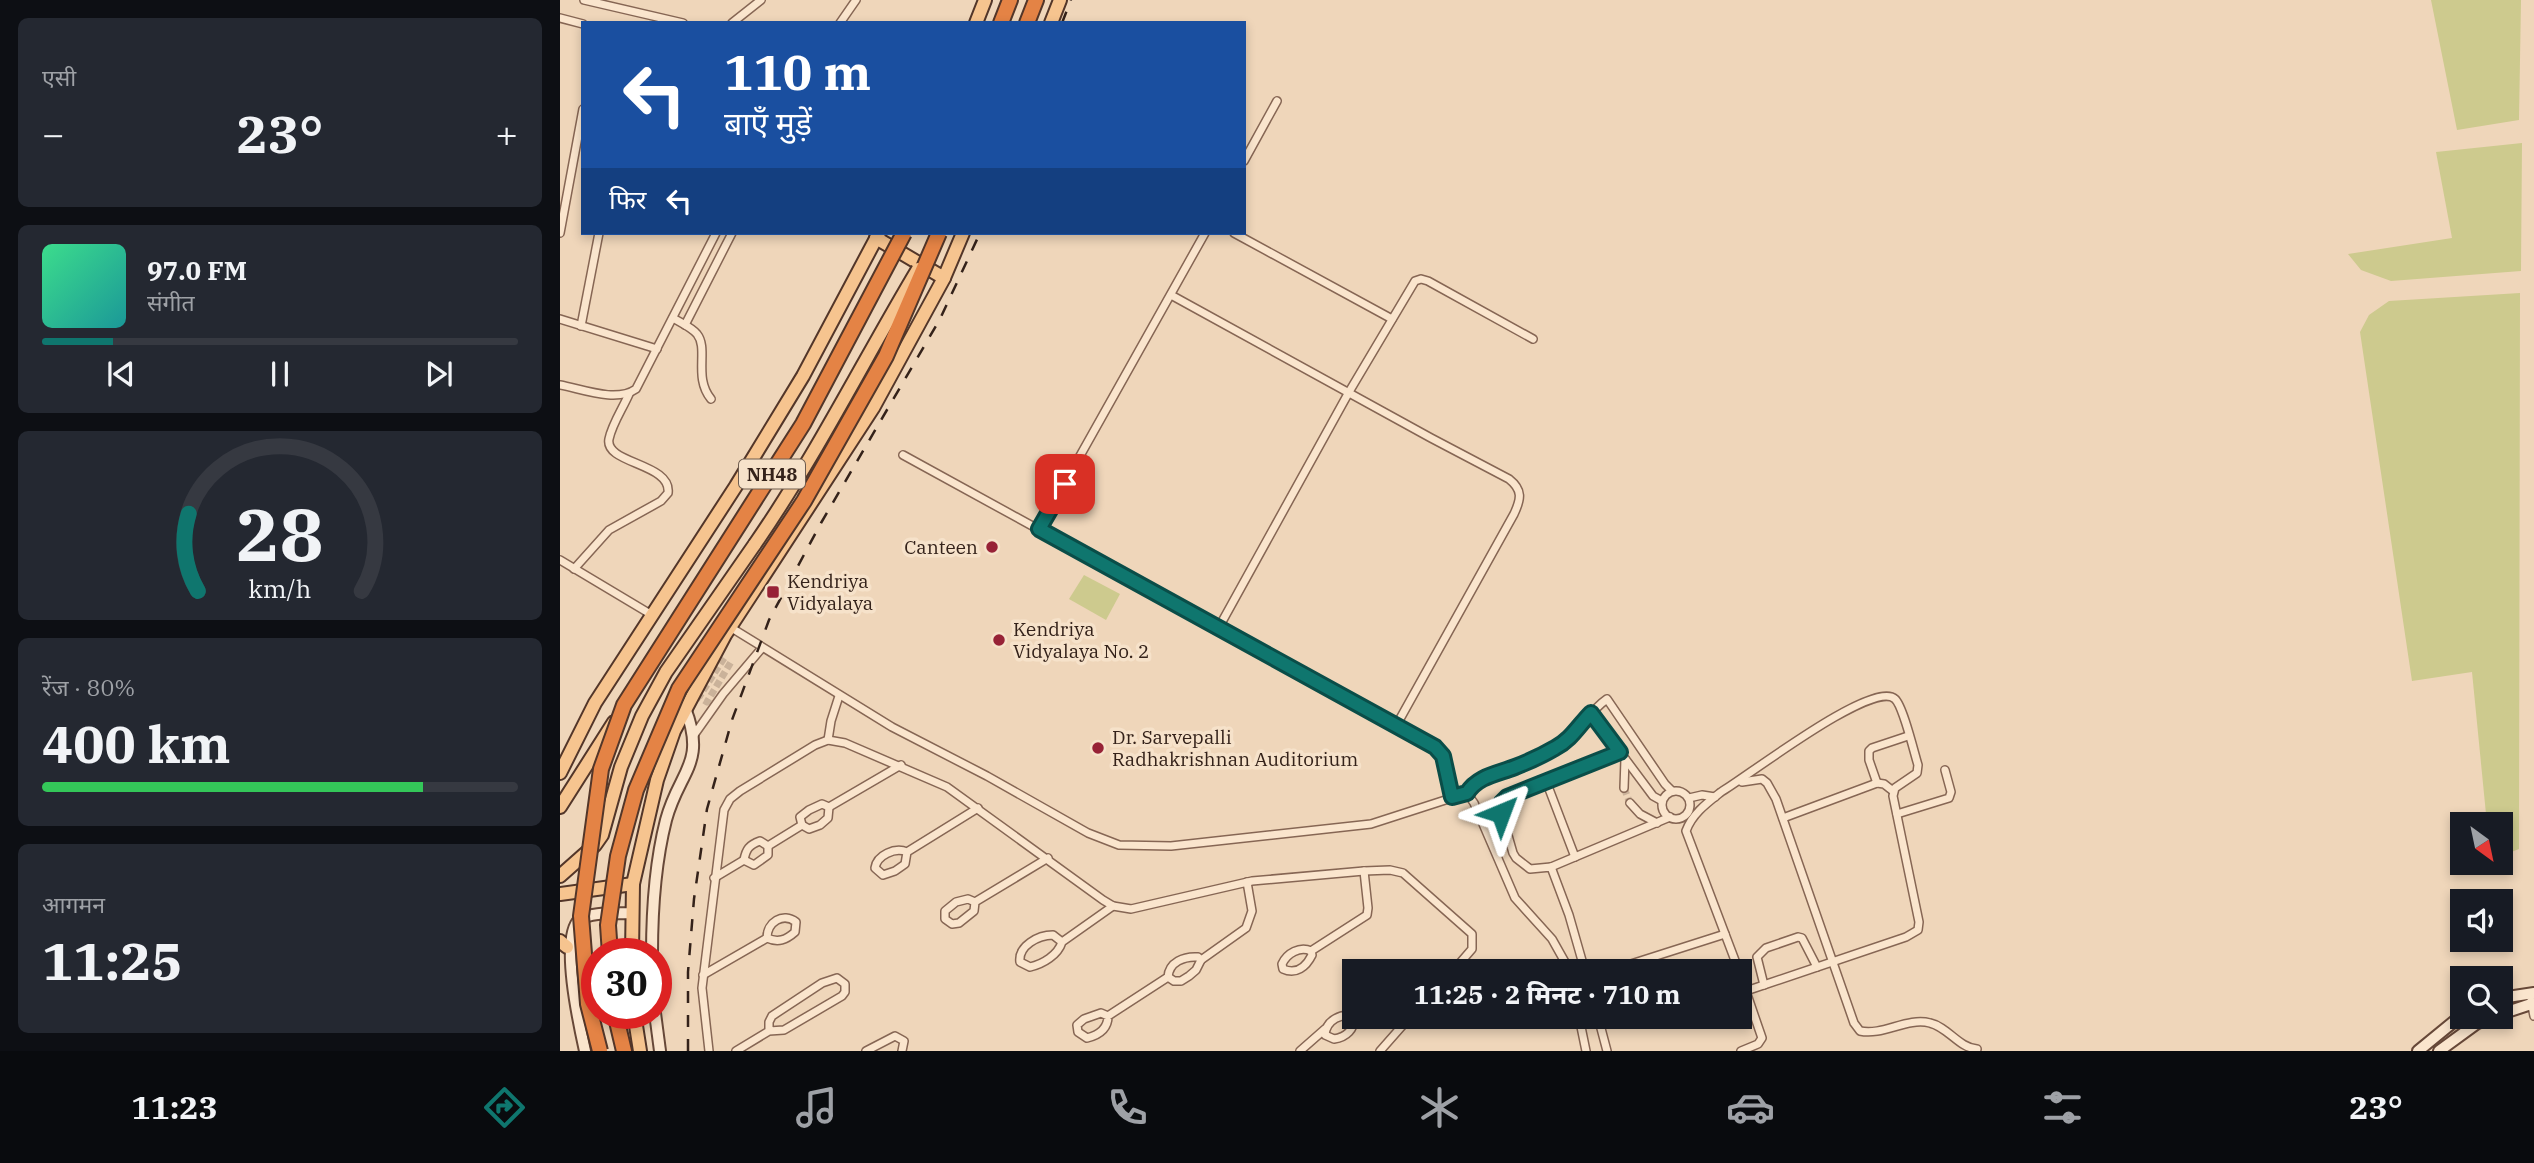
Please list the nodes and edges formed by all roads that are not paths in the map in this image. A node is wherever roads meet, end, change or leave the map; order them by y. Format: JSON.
{"nodes":[{"id":1,"x":584,"y":0,"type":"edge"},
{"id":2,"x":612,"y":0,"type":"edge"},
{"id":3,"x":761,"y":0,"type":"edge"},
{"id":4,"x":856,"y":0,"type":"edge"},
{"id":5,"x":985,"y":0,"type":"edge"},
{"id":6,"x":1010,"y":0,"type":"edge"},
{"id":7,"x":1036,"y":0,"type":"edge"},
{"id":8,"x":1060,"y":0,"type":"edge"},
{"id":9,"x":604,"y":6,"type":"junction"},
{"id":10,"x":560,"y":18,"type":"edge"},
{"id":11,"x":674,"y":21,"type":"edge"},
{"id":12,"x":735,"y":21,"type":"edge"},
{"id":13,"x":841,"y":21,"type":"edge"},
{"id":14,"x":977,"y":21,"type":"edge"},
{"id":15,"x":1002,"y":21,"type":"edge"},
{"id":16,"x":1028,"y":21,"type":"edge"},
{"id":17,"x":1052,"y":21,"type":"edge"},
{"id":18,"x":581,"y":23,"type":"edge"},
{"id":19,"x":1277,"y":101,"type":"dead end"},
{"id":20,"x":581,"y":120,"type":"edge"},
{"id":21,"x":1246,"y":157,"type":"edge"},
{"id":22,"x":560,"y":233,"type":"edge"},
{"id":23,"x":599,"y":235,"type":"edge"},
{"id":24,"x":715,"y":235,"type":"edge"},
{"id":25,"x":730,"y":235,"type":"edge"},
{"id":26,"x":878,"y":235,"type":"edge"},
{"id":27,"x":903,"y":235,"type":"edge"},
{"id":28,"x":962,"y":235,"type":"edge"},
{"id":29,"x":1204,"y":235,"type":"edge"},
{"id":30,"x":1238,"y":235,"type":"edge"},
{"id":31,"x":937,"y":237,"type":"edge"},
{"id":32,"x":944,"y":278,"type":"junction"},
{"id":33,"x":1171,"y":295,"type":"junction"},
{"id":34,"x":673,"y":318,"type":"junction"},
{"id":35,"x":560,"y":319,"type":"edge"},
{"id":36,"x":1392,"y":319,"type":"junction"},
{"id":37,"x":685,"y":325,"type":"junction"},
{"id":38,"x":581,"y":326,"type":"junction"},
{"id":39,"x":1533,"y":339,"type":"dead end"},
{"id":40,"x":657,"y":349,"type":"junction"},
{"id":41,"x":560,"y":385,"type":"edge"},
{"id":42,"x":1349,"y":392,"type":"junction"},
{"id":43,"x":629,"y":394,"type":"junction"},
{"id":44,"x":711,"y":399,"type":"dead end"},
{"id":45,"x":903,"y":455,"type":"dead end"},
{"id":46,"x":1039,"y":529,"type":"junction"},
{"id":47,"x":560,"y":560,"type":"edge"},
{"id":48,"x":574,"y":569,"type":"junction"},
{"id":49,"x":652,"y":615,"type":"junction"},
{"id":50,"x":730,"y":627,"type":"junction"},
{"id":51,"x":1218,"y":629,"type":"junction"},
{"id":52,"x":762,"y":648,"type":"junction"},
{"id":53,"x":839,"y":696,"type":"junction"},
{"id":54,"x":624,"y":705,"type":"junction"},
{"id":55,"x":685,"y":708,"type":"junction"},
{"id":56,"x":1591,"y":713,"type":"junction"},
{"id":57,"x":1396,"y":726,"type":"junction"},
{"id":58,"x":694,"y":735,"type":"junction"},
{"id":59,"x":1908,"y":736,"type":"junction"},
{"id":60,"x":828,"y":740,"type":"junction"},
{"id":61,"x":1623,"y":755,"type":"junction"},
{"id":62,"x":901,"y":765,"type":"junction"},
{"id":63,"x":1945,"y":770,"type":"dead end"},
{"id":64,"x":560,"y":773,"type":"edge"},
{"id":65,"x":1546,"y":781,"type":"junction"},
{"id":66,"x":1877,"y":783,"type":"junction"},
{"id":67,"x":1734,"y":784,"type":"junction"},
{"id":68,"x":1624,"y":788,"type":"tunnel mouth"},
{"id":69,"x":1672,"y":791,"type":"junction"},
{"id":70,"x":1893,"y":791,"type":"junction"},
{"id":71,"x":1467,"y":793,"type":"junction"},
{"id":72,"x":1452,"y":797,"type":"junction"},
{"id":73,"x":1715,"y":797,"type":"junction"},
{"id":74,"x":1662,"y":801,"type":"junction"},
{"id":75,"x":1690,"y":802,"type":"junction"},
{"id":76,"x":1630,"y":803,"type":"tunnel mouth"},
{"id":77,"x":560,"y":807,"type":"edge"},
{"id":78,"x":829,"y":807,"type":"junction"},
{"id":79,"x":978,"y":808,"type":"junction"},
{"id":80,"x":1897,"y":814,"type":"junction"},
{"id":81,"x":1695,"y":815,"type":"junction"},
{"id":82,"x":1670,"y":817,"type":"junction"},
{"id":83,"x":1681,"y":818,"type":"junction"},
{"id":84,"x":1783,"y":818,"type":"junction"},
{"id":85,"x":1657,"y":823,"type":"junction"},
{"id":86,"x":802,"y":825,"type":"junction"},
{"id":87,"x":1687,"y":828,"type":"junction"},
{"id":88,"x":768,"y":846,"type":"junction"},
{"id":89,"x":907,"y":852,"type":"junction"},
{"id":90,"x":1575,"y":857,"type":"junction"},
{"id":91,"x":1048,"y":858,"type":"junction"},
{"id":92,"x":744,"y":860,"type":"junction"},
{"id":93,"x":1551,"y":867,"type":"junction"},
{"id":94,"x":1364,"y":872,"type":"junction"},
{"id":95,"x":560,"y":876,"type":"edge"},
{"id":96,"x":714,"y":878,"type":"junction"},
{"id":97,"x":1247,"y":882,"type":"junction"},
{"id":98,"x":633,"y":884,"type":"junction"},
{"id":99,"x":560,"y":894,"type":"edge"},
{"id":100,"x":975,"y":902,"type":"junction"},
{"id":101,"x":1113,"y":906,"type":"junction"},
{"id":102,"x":633,"y":913,"type":"junction"},
{"id":103,"x":1725,"y":934,"type":"junction"},
{"id":104,"x":609,"y":938,"type":"edge"},
{"id":105,"x":632,"y":938,"type":"edge"},
{"id":106,"x":653,"y":938,"type":"edge"},
{"id":107,"x":767,"y":938,"type":"dead end"},
{"id":108,"x":1062,"y":942,"type":"junction"},
{"id":109,"x":564,"y":944,"type":"edge"},
{"id":110,"x":1311,"y":951,"type":"dead end"},
{"id":111,"x":1463,"y":959,"type":"edge"},
{"id":112,"x":1563,"y":959,"type":"edge"},
{"id":113,"x":1582,"y":959,"type":"edge"},
{"id":114,"x":1647,"y":959,"type":"edge"},
{"id":115,"x":1734,"y":959,"type":"edge"},
{"id":116,"x":1201,"y":960,"type":"junction"},
{"id":117,"x":1832,"y":962,"type":"junction"},
{"id":118,"x":1817,"y":967,"type":"junction"},
{"id":119,"x":704,"y":975,"type":"junction"},
{"id":120,"x":1168,"y":977,"type":"junction"},
{"id":121,"x":1765,"y":985,"type":"junction"},
{"id":122,"x":1752,"y":989,"type":"edge"},
{"id":123,"x":2513,"y":998,"type":"edge"},
{"id":124,"x":2533,"y":999,"type":"edge"},
{"id":125,"x":2513,"y":1008,"type":"edge"},
{"id":126,"x":1752,"y":1009,"type":"edge"},
{"id":127,"x":1342,"y":1015,"type":"edge"},
{"id":128,"x":1108,"y":1016,"type":"junction"},
{"id":129,"x":2534,"y":1016,"type":"edge"},
{"id":130,"x":2450,"y":1025,"type":"edge"},
{"id":131,"x":619,"y":1029,"type":"edge"},
{"id":132,"x":637,"y":1029,"type":"edge"},
{"id":133,"x":657,"y":1029,"type":"edge"},
{"id":134,"x":1325,"y":1029,"type":"junction"},
{"id":135,"x":1351,"y":1029,"type":"edge"},
{"id":136,"x":1399,"y":1029,"type":"edge"},
{"id":137,"x":1581,"y":1029,"type":"edge"},
{"id":138,"x":1601,"y":1029,"type":"edge"},
{"id":139,"x":2469,"y":1029,"type":"edge"},
{"id":140,"x":769,"y":1031,"type":"junction"},
{"id":141,"x":1977,"y":1049,"type":"dead end"},
{"id":142,"x":585,"y":1051,"type":"edge"},
{"id":143,"x":600,"y":1051,"type":"edge"},
{"id":144,"x":624,"y":1051,"type":"edge"},
{"id":145,"x":640,"y":1051,"type":"edge"},
{"id":146,"x":660,"y":1051,"type":"edge"},
{"id":147,"x":709,"y":1051,"type":"edge"},
{"id":148,"x":736,"y":1051,"type":"edge"},
{"id":149,"x":866,"y":1051,"type":"edge"},
{"id":150,"x":902,"y":1051,"type":"edge"},
{"id":151,"x":1300,"y":1051,"type":"edge"},
{"id":152,"x":1380,"y":1051,"type":"edge"},
{"id":153,"x":1586,"y":1051,"type":"edge"},
{"id":154,"x":1607,"y":1051,"type":"edge"},
{"id":155,"x":1741,"y":1051,"type":"edge"},
{"id":156,"x":2418,"y":1051,"type":"edge"},
{"id":157,"x":2439,"y":1051,"type":"edge"}],
"edges":[{"from":1,"to":9,"type":"street"},
{"from":2,"to":9,"type":"street"},
{"from":3,"to":12,"type":"street"},
{"from":4,"to":13,"type":"street"},
{"from":5,"to":14,"type":"main road"},
{"from":6,"to":15,"type":"highway"},
{"from":7,"to":16,"type":"highway"},
{"from":8,"to":17,"type":"main road"},
{"from":9,"to":11,"type":"street"},
{"from":10,"to":18,"type":"street"},
{"from":19,"to":21,"type":"street"},
{"from":20,"to":22,"type":"street"},
{"from":23,"to":38,"type":"street"},
{"from":24,"to":34,"type":"street"},
{"from":25,"to":37,"type":"street"},
{"from":26,"to":32,"type":"main road"},
{"from":26,"to":49,"type":"main road"},
{"from":27,"to":54,"type":"highway","number":"NH48","bridge":true},
{"from":28,"to":32,"type":"main road"},
{"from":29,"to":33,"type":"street"},
{"from":30,"to":36,"type":"street"},
{"from":31,"to":95,"type":"main road","bridge":true},
{"from":31,"to":104,"type":"highway","number":"NH48","bridge":true},
{"from":32,"to":50,"type":"main road"},
{"from":33,"to":42,"type":"street"},
{"from":33,"to":46,"type":"street"},
{"from":34,"to":37,"type":"street"},
{"from":34,"to":40,"type":"street"},
{"from":35,"to":38,"type":"street"},
{"from":36,"to":39,"type":"street"},
{"from":36,"to":42,"type":"street"},
{"from":37,"to":44,"type":"street"},
{"from":38,"to":40,"type":"street"},
{"from":40,"to":43,"type":"street"},
{"from":41,"to":43,"type":"street"},
{"from":42,"to":51,"type":"street"},
{"from":42,"to":57,"type":"street"},
{"from":43,"to":48,"type":"street"},
{"from":45,"to":46,"type":"street"},
{"from":46,"to":51,"type":"street"},
{"from":47,"to":48,"type":"street"},
{"from":48,"to":49,"type":"street"},
{"from":49,"to":64,"type":"main road"},
{"from":50,"to":52,"type":"street"},
{"from":50,"to":55,"type":"main road"},
{"from":51,"to":57,"type":"street"},
{"from":52,"to":53,"type":"street"},
{"from":52,"to":58,"type":"street"},
{"from":53,"to":60,"type":"street"},
{"from":53,"to":72,"type":"street"},
{"from":54,"to":77,"type":"main road","bridge":true},
{"from":54,"to":143,"type":"highway","number":"NH48","bridge":true},
{"from":55,"to":58,"type":"street"},
{"from":55,"to":98,"type":"main road"},
{"from":56,"to":61,"type":"street"},
{"from":56,"to":69,"type":"street"},
{"from":56,"to":71,"type":"street"},
{"from":57,"to":72,"type":"street"},
{"from":58,"to":106,"type":"street"},
{"from":59,"to":66,"type":"street"},
{"from":59,"to":67,"type":"street"},
{"from":59,"to":70,"type":"street"},
{"from":60,"to":62,"type":"street"},
{"from":60,"to":96,"type":"street"},
{"from":61,"to":65,"type":"street"},
{"from":61,"to":68,"type":"street"},
{"from":61,"to":74,"type":"street"},
{"from":62,"to":78,"type":"street"},
{"from":62,"to":79,"type":"street"},
{"from":63,"to":80,"type":"street"},
{"from":65,"to":90,"type":"street"},
{"from":65,"to":93,"type":"street"},
{"from":66,"to":70,"type":"street"},
{"from":66,"to":84,"type":"street"},
{"from":67,"to":73,"type":"street"},
{"from":67,"to":84,"type":"street"},
{"from":69,"to":74,"type":"street"},
{"from":69,"to":75,"type":"street"},
{"from":70,"to":80,"type":"street"},
{"from":71,"to":72,"type":"street"},
{"from":71,"to":112,"type":"street"},
{"from":73,"to":75,"type":"street"},
{"from":73,"to":81,"type":"street"},
{"from":74,"to":82,"type":"street"},
{"from":75,"to":81,"type":"street"},
{"from":75,"to":83,"type":"street"},
{"from":76,"to":85,"type":"street"},
{"from":78,"to":86,"type":"street"},
{"from":78,"to":86,"type":"street"},
{"from":79,"to":89,"type":"street"},
{"from":79,"to":91,"type":"street"},
{"from":80,"to":117,"type":"street"},
{"from":81,"to":87,"type":"street"},
{"from":82,"to":83,"type":"street"},
{"from":82,"to":85,"type":"street"},
{"from":83,"to":87,"type":"street"},
{"from":84,"to":117,"type":"street"},
{"from":85,"to":90,"type":"street"},
{"from":86,"to":88,"type":"street"},
{"from":87,"to":103,"type":"street"},
{"from":88,"to":92,"type":"street"},
{"from":88,"to":92,"type":"street"},
{"from":89,"to":89,"type":"street"},
{"from":90,"to":93,"type":"street"},
{"from":91,"to":100,"type":"street"},
{"from":91,"to":101,"type":"street"},
{"from":92,"to":96,"type":"street"},
{"from":93,"to":113,"type":"street"},
{"from":94,"to":97,"type":"street"},
{"from":94,"to":110,"type":"street"},
{"from":94,"to":111,"type":"street"},
{"from":96,"to":119,"type":"street"},
{"from":97,"to":101,"type":"street"},
{"from":97,"to":116,"type":"street"},
{"from":98,"to":99,"type":"main road"},
{"from":98,"to":102,"type":"main road"},
{"from":100,"to":100,"type":"street"},
{"from":101,"to":108,"type":"street"},
{"from":102,"to":105,"type":"main road"},
{"from":102,"to":109,"type":"street"},
{"from":103,"to":114,"type":"street"},
{"from":103,"to":115,"type":"street"},
{"from":107,"to":119,"type":"street"},
{"from":108,"to":108,"type":"street"},
{"from":109,"to":142,"type":"street"},
{"from":116,"to":120,"type":"street"},
{"from":116,"to":120,"type":"street"},
{"from":117,"to":118,"type":"street"},
{"from":117,"to":141,"type":"street"},
{"from":118,"to":121,"type":"street"},
{"from":118,"to":121,"type":"street"},
{"from":119,"to":147,"type":"street"},
{"from":120,"to":128,"type":"street"},
{"from":121,"to":122,"type":"street"},
{"from":123,"to":124,"type":"street"},
{"from":124,"to":125,"type":"street"},
{"from":124,"to":129,"type":"street"},
{"from":126,"to":155,"type":"street"},
{"from":127,"to":134,"type":"street"},
{"from":128,"to":128,"type":"street"},
{"from":130,"to":156,"type":"street"},
{"from":131,"to":144,"type":"highway"},
{"from":132,"to":145,"type":"main road"},
{"from":133,"to":146,"type":"street"},
{"from":134,"to":135,"type":"street"},
{"from":134,"to":151,"type":"street"},
{"from":136,"to":152,"type":"street"},
{"from":137,"to":153,"type":"street"},
{"from":138,"to":154,"type":"street"},
{"from":139,"to":157,"type":"street"},
{"from":140,"to":140,"type":"street"},
{"from":140,"to":148,"type":"street"},
{"from":149,"to":150,"type":"street"}]}
